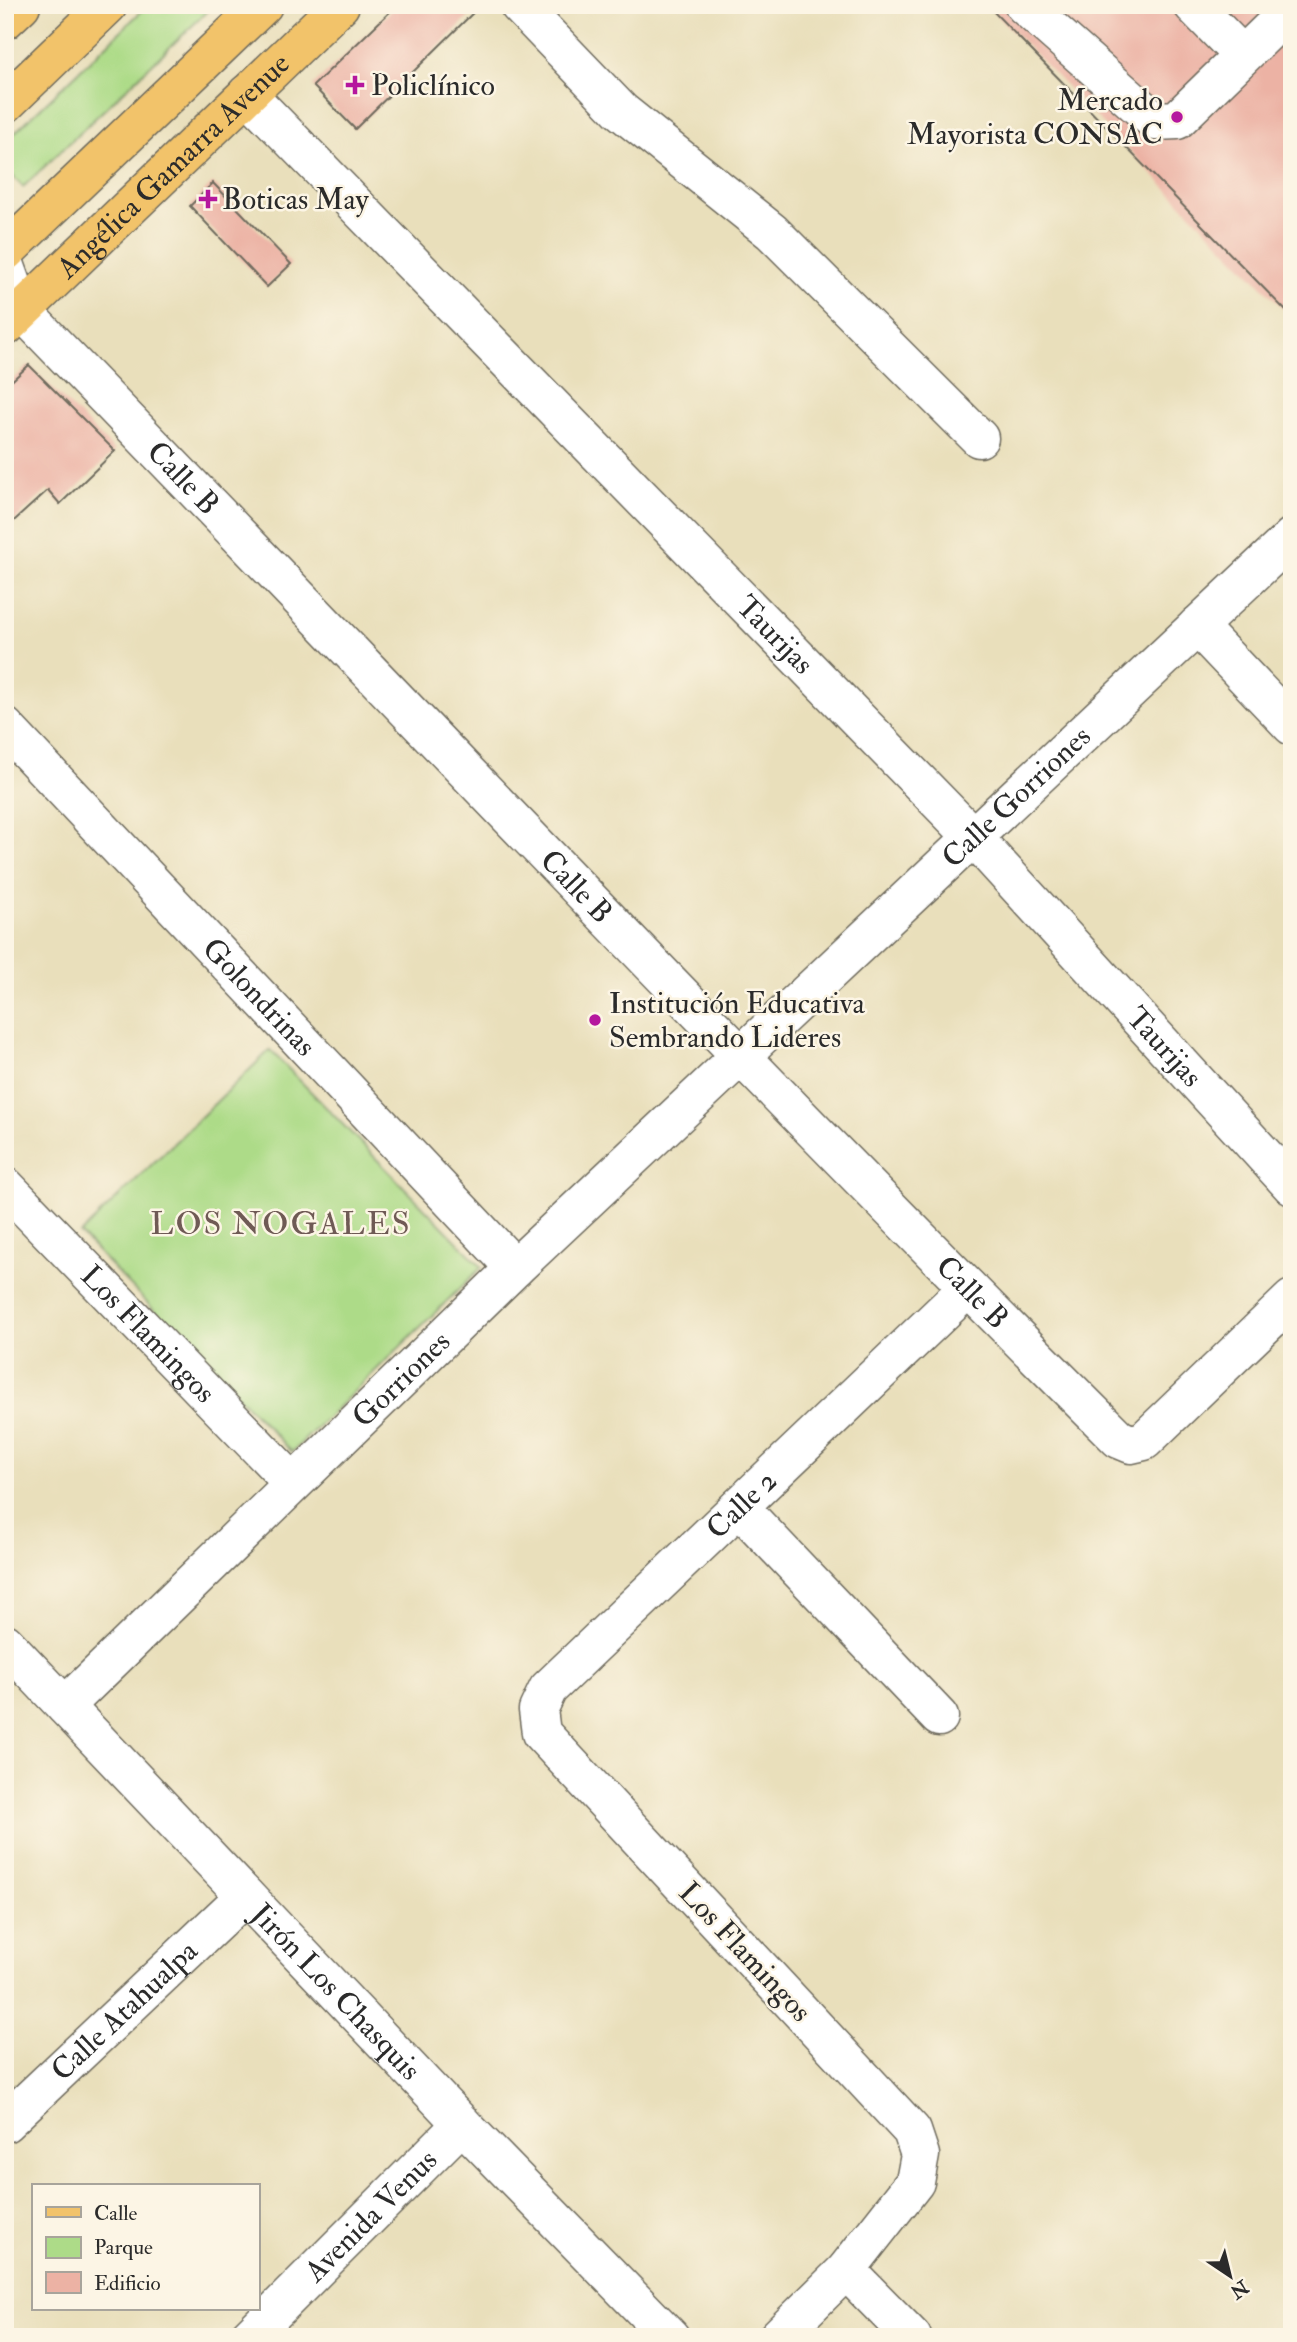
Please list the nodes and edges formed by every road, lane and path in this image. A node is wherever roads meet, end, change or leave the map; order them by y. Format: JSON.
{"nodes":[{"id":1,"x":21,"y":5,"type":"edge"},
{"id":2,"x":108,"y":5,"type":"edge"},
{"id":3,"x":263,"y":5,"type":"edge"},
{"id":4,"x":340,"y":5,"type":"edge"},
{"id":5,"x":519,"y":5,"type":"edge"},
{"id":6,"x":1024,"y":5,"type":"edge"},
{"id":7,"x":1193,"y":5,"type":"edge"},
{"id":8,"x":1292,"y":8,"type":"edge"},
{"id":9,"x":5,"y":20,"type":"edge"},
{"id":10,"x":1242,"y":55,"type":"junction"},
{"id":11,"x":247,"y":94,"type":"junction"},
{"id":12,"x":5,"y":104,"type":"edge"},
{"id":13,"x":5,"y":251,"type":"edge"},
{"id":14,"x":5,"y":264,"type":"edge"},
{"id":15,"x":11,"y":316,"type":"edge"},
{"id":16,"x":979,"y":438,"type":"dead end"},
{"id":17,"x":1292,"y":537,"type":"edge"},
{"id":18,"x":1197,"y":626,"type":"junction"},
{"id":19,"x":1292,"y":726,"type":"edge"},
{"id":20,"x":5,"y":727,"type":"edge"},
{"id":21,"x":972,"y":836,"type":"junction"},
{"id":22,"x":740,"y":1055,"type":"junction"},
{"id":23,"x":5,"y":1186,"type":"edge"},
{"id":24,"x":1292,"y":1186,"type":"edge"},
{"id":25,"x":515,"y":1268,"type":"junction"},
{"id":26,"x":968,"y":1289,"type":"junction"},
{"id":27,"x":1292,"y":1299,"type":"edge"},
{"id":28,"x":293,"y":1483,"type":"junction"},
{"id":29,"x":739,"y":1507,"type":"junction"},
{"id":30,"x":5,"y":1643,"type":"edge"},
{"id":31,"x":65,"y":1706,"type":"junction"},
{"id":32,"x":939,"y":1717,"type":"dead end"},
{"id":33,"x":541,"y":1733,"type":"joint"},
{"id":34,"x":245,"y":1896,"type":"junction"},
{"id":35,"x":9,"y":2111,"type":"edge"},
{"id":36,"x":462,"y":2124,"type":"junction"},
{"id":37,"x":846,"y":2270,"type":"junction"},
{"id":38,"x":248,"y":2337,"type":"edge"},
{"id":39,"x":670,"y":2337,"type":"edge"},
{"id":40,"x":778,"y":2337,"type":"edge"},
{"id":41,"x":912,"y":2337,"type":"edge"}],
"edges":[{"from":1,"to":9,"type":"main road"},
{"from":2,"to":12,"type":"main road"},
{"from":3,"to":13,"type":"main road","name":"Angélica Gamarra Avenue"},
{"from":4,"to":11,"type":"main road","name":"Angélica Gamarra Avenue"},
{"from":5,"to":16,"type":"street"},
{"from":6,"to":10,"type":"street"},
{"from":7,"to":10,"type":"street"},
{"from":8,"to":10,"type":"street"},
{"from":11,"to":15,"type":"main road","name":"Angélica Gamarra Avenue"},
{"from":11,"to":21,"type":"street","name":"Taurijas"},
{"from":14,"to":15,"type":"street"},
{"from":15,"to":22,"type":"street","name":"Calle B"},
{"from":17,"to":18,"type":"street","name":"Calle Gorriones"},
{"from":18,"to":19,"type":"street"},
{"from":18,"to":21,"type":"street","name":"Calle Gorriones"},
{"from":20,"to":25,"type":"street","name":"Golondrinas"},
{"from":21,"to":22,"type":"street","name":"Calle Gorriones"},
{"from":21,"to":24,"type":"street","name":"Taurijas"},
{"from":22,"to":25,"type":"street","name":"Gorriones"},
{"from":22,"to":26,"type":"street","name":"Calle B"},
{"from":23,"to":28,"type":"street","name":"Los Flamingos"},
{"from":25,"to":28,"type":"street","name":"Gorriones"},
{"from":26,"to":27,"type":"street","name":"Calle B"},
{"from":26,"to":29,"type":"street","name":"Calle 2"},
{"from":28,"to":31,"type":"street","name":"Gorriones"},
{"from":29,"to":32,"type":"street"},
{"from":29,"to":33,"type":"street","name":"Calle 2"},
{"from":30,"to":31,"type":"street","name":"Jirón Los Chasquis"},
{"from":31,"to":34,"type":"street","name":"Jirón Los Chasquis"},
{"from":33,"to":37,"type":"street","name":"Los Flamingos"},
{"from":34,"to":35,"type":"street","name":"Calle Atahualpa"},
{"from":34,"to":36,"type":"street","name":"Jirón Los Chasquis"},
{"from":36,"to":38,"type":"street","name":"Avenida Venus"},
{"from":36,"to":39,"type":"street","name":"Jirón Los Chasquis"},
{"from":37,"to":40,"type":"street"},
{"from":37,"to":41,"type":"street"}]}
